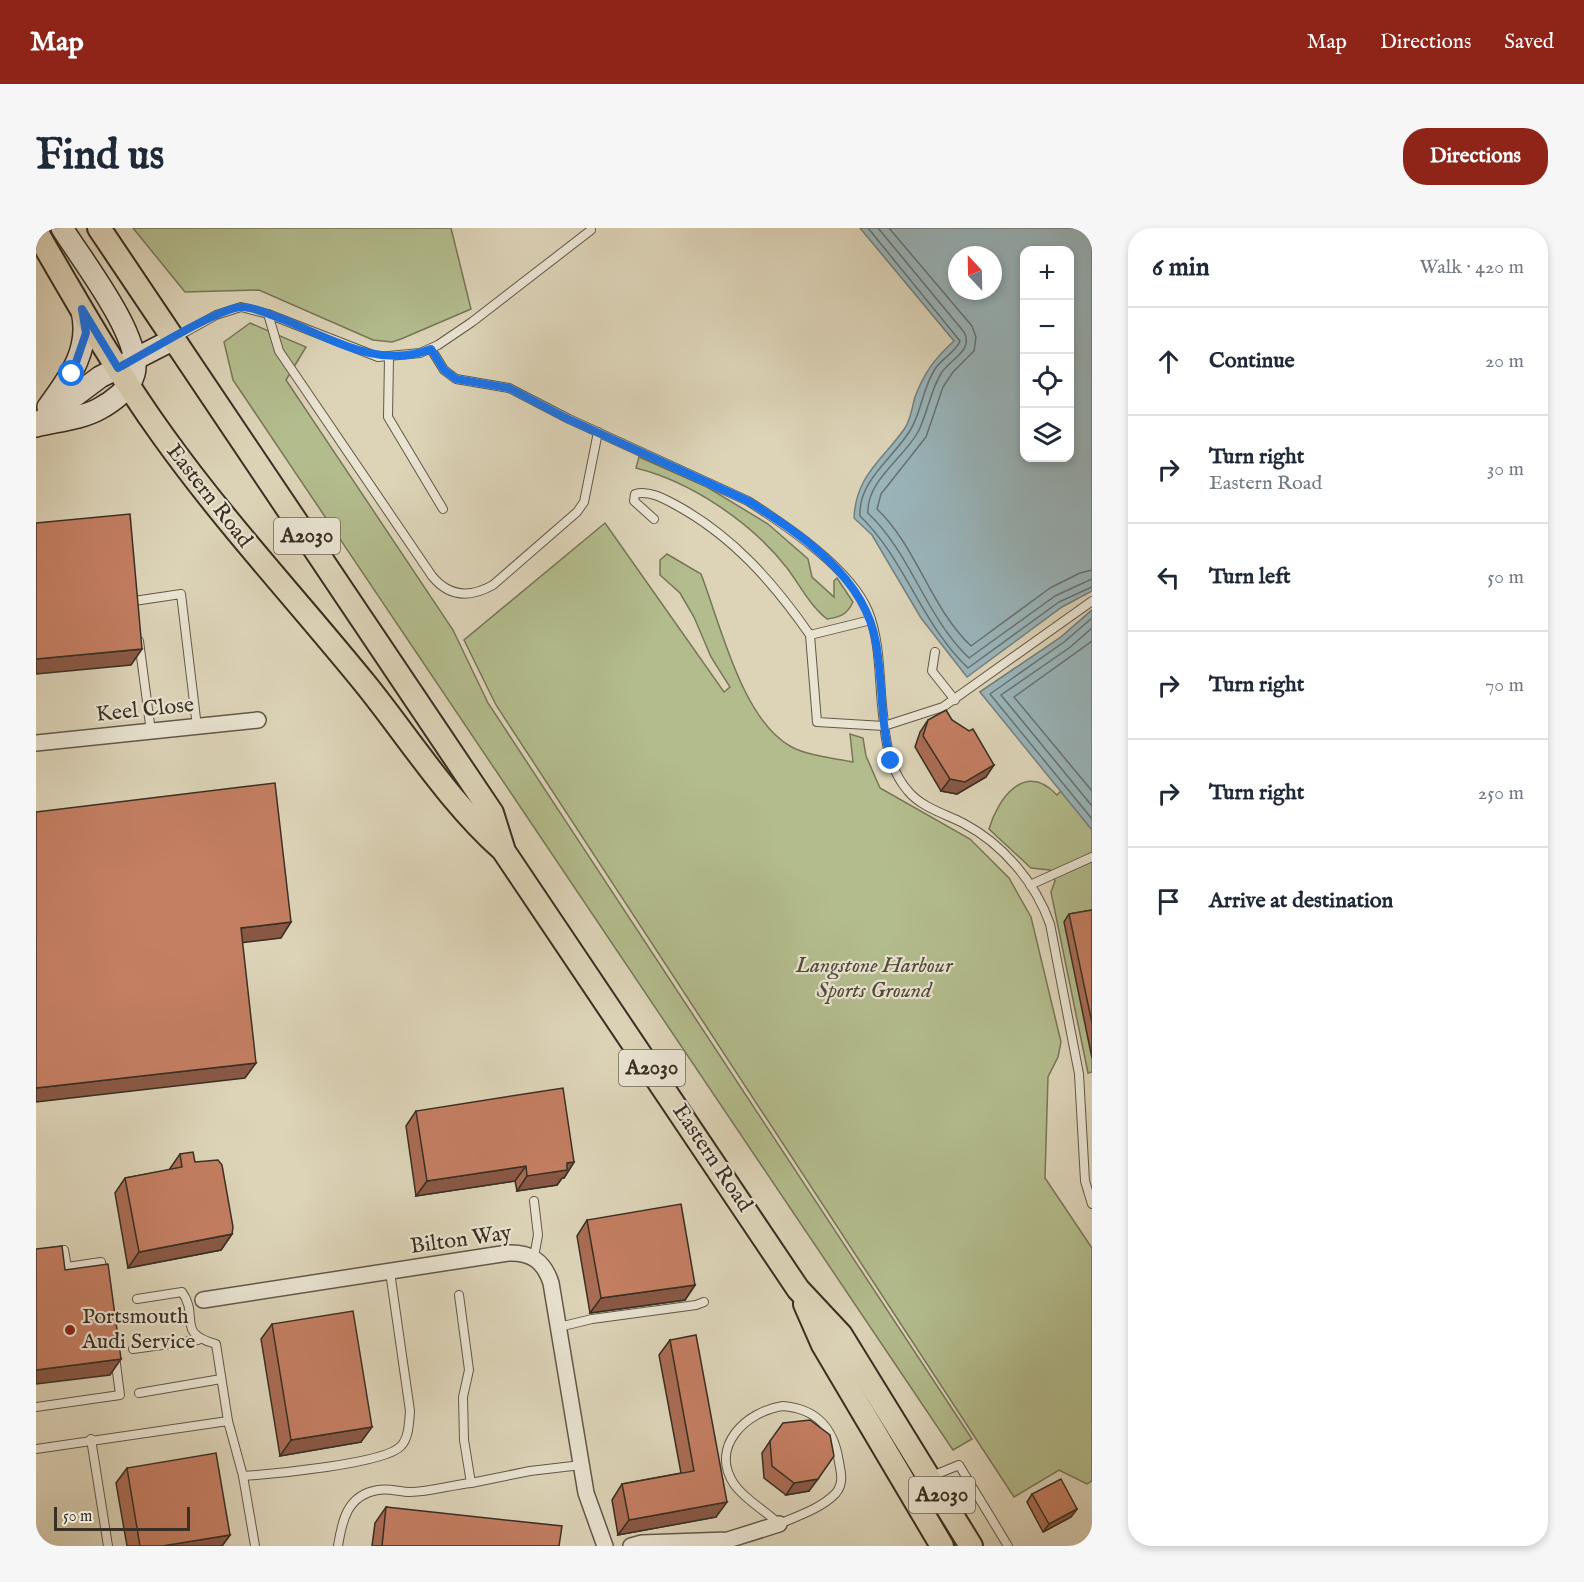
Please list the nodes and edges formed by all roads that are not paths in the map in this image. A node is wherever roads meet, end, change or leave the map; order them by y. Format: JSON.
{"nodes":[{"id":1,"x":62,"y":228,"type":"edge"},
{"id":2,"x":99,"y":228,"type":"edge"},
{"id":3,"x":591,"y":230,"type":"dead end"},
{"id":4,"x":36,"y":231,"type":"edge"},
{"id":5,"x":82,"y":309,"type":"junction"},
{"id":6,"x":268,"y":314,"type":"junction"},
{"id":7,"x":174,"y":339,"type":"junction"},
{"id":8,"x":431,"y":349,"type":"junction"},
{"id":9,"x":389,"y":357,"type":"junction"},
{"id":10,"x":128,"y":371,"type":"junction"},
{"id":11,"x":36,"y":425,"type":"edge"},
{"id":12,"x":598,"y":432,"type":"junction"},
{"id":13,"x":443,"y":509,"type":"dead end"},
{"id":14,"x":654,"y":519,"type":"dead end"},
{"id":15,"x":133,"y":591,"type":"edge"},
{"id":16,"x":134,"y":601,"type":"junction"},
{"id":17,"x":1092,"y":601,"type":"edge"},
{"id":18,"x":136,"y":613,"type":"edge"},
{"id":19,"x":871,"y":620,"type":"junction"},
{"id":20,"x":810,"y":635,"type":"junction"},
{"id":21,"x":139,"y":637,"type":"edge"},
{"id":22,"x":935,"y":652,"type":"dead end"},
{"id":23,"x":955,"y":700,"type":"junction"},
{"id":24,"x":258,"y":720,"type":"dead end"},
{"id":25,"x":884,"y":726,"type":"junction"},
{"id":26,"x":197,"y":727,"type":"junction"},
{"id":27,"x":151,"y":732,"type":"junction"},
{"id":28,"x":36,"y":744,"type":"edge"},
{"id":29,"x":503,"y":850,"type":"junction"},
{"id":30,"x":1092,"y":857,"type":"edge"},
{"id":31,"x":1030,"y":885,"type":"junction"},
{"id":32,"x":534,"y":1201,"type":"dead end"},
{"id":33,"x":1092,"y":1204,"type":"edge"},
{"id":34,"x":36,"y":1254,"type":"edge"},
{"id":35,"x":534,"y":1257,"type":"junction"},
{"id":36,"x":390,"y":1272,"type":"junction"},
{"id":37,"x":105,"y":1285,"type":"edge"},
{"id":38,"x":798,"y":1289,"type":"junction"},
{"id":39,"x":459,"y":1295,"type":"dead end"},
{"id":40,"x":137,"y":1299,"type":"dead end"},
{"id":41,"x":203,"y":1300,"type":"dead end"},
{"id":42,"x":704,"y":1302,"type":"dead end"},
{"id":43,"x":559,"y":1327,"type":"junction"},
{"id":44,"x":198,"y":1340,"type":"junction"},
{"id":45,"x":133,"y":1349,"type":"dead end"},
{"id":46,"x":114,"y":1351,"type":"edge"},
{"id":47,"x":221,"y":1379,"type":"junction"},
{"id":48,"x":139,"y":1393,"type":"dead end"},
{"id":49,"x":36,"y":1407,"type":"edge"},
{"id":50,"x":228,"y":1421,"type":"junction"},
{"id":51,"x":91,"y":1439,"type":"junction"},
{"id":52,"x":36,"y":1449,"type":"edge"},
{"id":53,"x":581,"y":1465,"type":"junction"},
{"id":54,"x":243,"y":1476,"type":"junction"},
{"id":55,"x":931,"y":1477,"type":"junction"},
{"id":56,"x":471,"y":1483,"type":"junction"},
{"id":57,"x":779,"y":1524,"type":"junction"},
{"id":58,"x":108,"y":1546,"type":"edge"},
{"id":59,"x":255,"y":1546,"type":"edge"},
{"id":60,"x":338,"y":1546,"type":"edge"},
{"id":61,"x":605,"y":1546,"type":"edge"},
{"id":62,"x":631,"y":1546,"type":"edge"},
{"id":63,"x":942,"y":1546,"type":"edge"},
{"id":64,"x":971,"y":1546,"type":"edge"},
{"id":65,"x":1008,"y":1546,"type":"edge"}],
"edges":[{"from":1,"to":10,"type":"street"},
{"from":2,"to":7,"type":"main road","name":"Eastern Road","number":"A2030"},
{"from":3,"to":8,"type":"lane"},
{"from":4,"to":5,"type":"main road","name":"Eastern Road","number":"A2030"},
{"from":5,"to":10,"type":"main road","name":"Eastern Road","number":"A2030"},
{"from":5,"to":11,"type":"street"},
{"from":6,"to":7,"type":"lane"},
{"from":6,"to":9,"type":"lane"},
{"from":6,"to":12,"type":"lane"},
{"from":7,"to":10,"type":"street"},
{"from":7,"to":29,"type":"main road","name":"Eastern Road","number":"A2030"},
{"from":8,"to":9,"type":"lane"},
{"from":8,"to":12,"type":"lane"},
{"from":9,"to":13,"type":"lane"},
{"from":10,"to":11,"type":"street"},
{"from":10,"to":29,"type":"main road","name":"Eastern Road","number":"A2030"},
{"from":12,"to":19,"type":"lane"},
{"from":14,"to":20,"type":"lane"},
{"from":15,"to":16,"type":"lane"},
{"from":16,"to":18,"type":"lane"},
{"from":16,"to":26,"type":"lane"},
{"from":17,"to":23,"type":"lane"},
{"from":19,"to":20,"type":"lane"},
{"from":19,"to":25,"type":"lane"},
{"from":20,"to":25,"type":"lane"},
{"from":21,"to":27,"type":"lane"},
{"from":22,"to":23,"type":"lane"},
{"from":23,"to":25,"type":"lane"},
{"from":24,"to":26,"type":"street","name":"Keel Close"},
{"from":25,"to":31,"type":"lane"},
{"from":26,"to":27,"type":"street","name":"Keel Close"},
{"from":27,"to":28,"type":"street","name":"Keel Close"},
{"from":29,"to":38,"type":"main road","name":"Eastern Road","number":"A2030"},
{"from":30,"to":31,"type":"lane"},
{"from":31,"to":33,"type":"lane"},
{"from":32,"to":35,"type":"lane"},
{"from":34,"to":37,"type":"lane"},
{"from":35,"to":36,"type":"street","name":"Bilton Way"},
{"from":35,"to":43,"type":"street","name":"Bilton Way"},
{"from":36,"to":41,"type":"street","name":"Bilton Way"},
{"from":36,"to":54,"type":"lane"},
{"from":38,"to":55,"type":"main road","name":"Eastern Road","number":"A2030"},
{"from":38,"to":63,"type":"main road","name":"Eastern Road","number":"A2030"},
{"from":39,"to":56,"type":"lane"},
{"from":40,"to":44,"type":"lane"},
{"from":42,"to":43,"type":"lane"},
{"from":43,"to":53,"type":"street","name":"Bilton Way"},
{"from":44,"to":45,"type":"lane"},
{"from":44,"to":47,"type":"lane"},
{"from":46,"to":49,"type":"lane"},
{"from":47,"to":48,"type":"lane"},
{"from":47,"to":50,"type":"lane"},
{"from":50,"to":51,"type":"lane"},
{"from":50,"to":54,"type":"lane"},
{"from":51,"to":52,"type":"lane"},
{"from":51,"to":58,"type":"lane"},
{"from":53,"to":56,"type":"lane"},
{"from":53,"to":61,"type":"street","name":"Bilton Way"},
{"from":54,"to":59,"type":"lane"},
{"from":55,"to":64,"type":"main road","name":"Eastern Road","number":"A2030"},
{"from":55,"to":65,"type":"lane"},
{"from":56,"to":60,"type":"lane"},
{"from":57,"to":57,"type":"lane"},
{"from":57,"to":62,"type":"street"}]}
